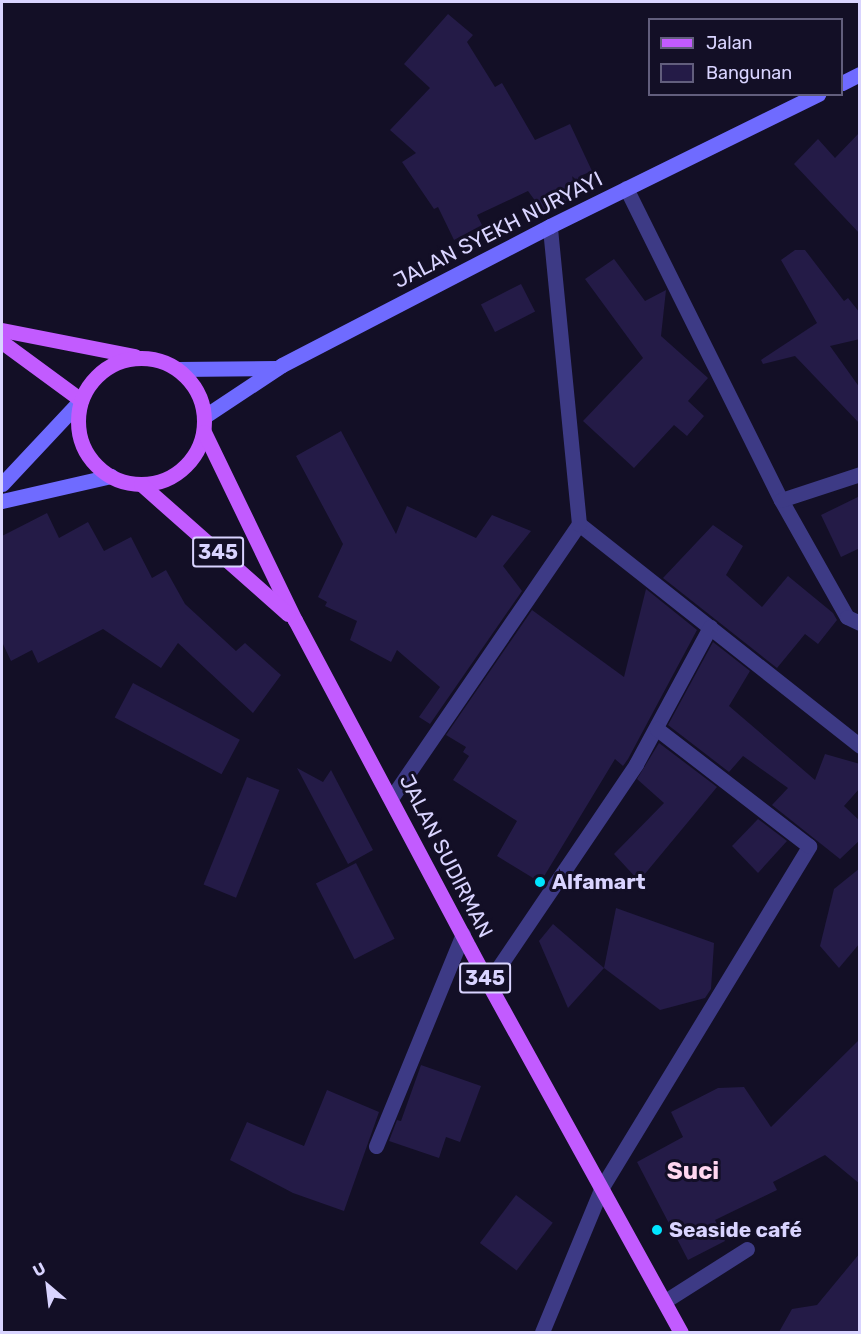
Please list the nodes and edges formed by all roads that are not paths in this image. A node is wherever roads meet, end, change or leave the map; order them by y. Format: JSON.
{"nodes":[{"id":1,"x":858,"y":77,"type":"edge"},
{"id":2,"x":843,"y":83,"type":"edge"},
{"id":3,"x":814,"y":96,"type":"edge"},
{"id":4,"x":626,"y":188,"type":"junction"},
{"id":5,"x":550,"y":226,"type":"junction"},
{"id":6,"x":2,"y":330,"type":"edge"},
{"id":7,"x":2,"y":342,"type":"edge"},
{"id":8,"x":141,"y":357,"type":"junction"},
{"id":9,"x":277,"y":368,"type":"junction"},
{"id":10,"x":178,"y":369,"type":"junction"},
{"id":11,"x":81,"y":400,"type":"junction"},
{"id":12,"x":205,"y":416,"type":"junction"},
{"id":13,"x":204,"y":432,"type":"junction"},
{"id":14,"x":860,"y":474,"type":"edge"},
{"id":15,"x":111,"y":477,"type":"junction"},
{"id":16,"x":2,"y":484,"type":"edge"},
{"id":17,"x":141,"y":484,"type":"junction"},
{"id":18,"x":781,"y":500,"type":"junction"},
{"id":19,"x":2,"y":501,"type":"edge"},
{"id":20,"x":579,"y":524,"type":"junction"},
{"id":21,"x":295,"y":620,"type":"junction"},
{"id":22,"x":860,"y":623,"type":"edge"},
{"id":23,"x":710,"y":627,"type":"junction"},
{"id":24,"x":657,"y":729,"type":"junction"},
{"id":25,"x":860,"y":746,"type":"edge"},
{"id":26,"x":392,"y":797,"type":"junction"},
{"id":27,"x":464,"y":934,"type":"junction"},
{"id":28,"x":488,"y":983,"type":"junction"},
{"id":29,"x":376,"y":1146,"type":"dead end"},
{"id":30,"x":603,"y":1186,"type":"junction"},
{"id":31,"x":747,"y":1249,"type":"dead end"},
{"id":32,"x":665,"y":1301,"type":"junction"},
{"id":33,"x":542,"y":1332,"type":"edge"},
{"id":34,"x":681,"y":1332,"type":"edge"}],
"edges":[{"from":1,"to":2,"type":"main road"},
{"from":3,"to":4,"type":"main road","name":"JALAN SYEKH NURYAYI"},
{"from":4,"to":5,"type":"main road","name":"JALAN SYEKH NURYAYI"},
{"from":4,"to":18,"type":"street"},
{"from":5,"to":9,"type":"main road","name":"JALAN SYEKH NURYAYI"},
{"from":5,"to":20,"type":"street"},
{"from":6,"to":8,"type":"main road"},
{"from":7,"to":11,"type":"main road"},
{"from":8,"to":10,"type":"main road"},
{"from":8,"to":11,"type":"main road"},
{"from":9,"to":10,"type":"main road"},
{"from":9,"to":12,"type":"main road","name":"JALAN SYEKH NURYAYI"},
{"from":10,"to":12,"type":"main road"},
{"from":11,"to":15,"type":"main road"},
{"from":11,"to":16,"type":"main road"},
{"from":12,"to":13,"type":"main road"},
{"from":13,"to":17,"type":"main road"},
{"from":13,"to":21,"type":"main road","name":"JALAN SUDIRMAN"},
{"from":14,"to":18,"type":"street"},
{"from":15,"to":17,"type":"main road"},
{"from":15,"to":19,"type":"main road"},
{"from":17,"to":21,"type":"main road","name":"JALAN SUDIRMAN","number":"345"},
{"from":18,"to":22,"type":"street"},
{"from":20,"to":23,"type":"street"},
{"from":20,"to":26,"type":"street"},
{"from":21,"to":26,"type":"main road","name":"JALAN SUDIRMAN","number":"345"},
{"from":23,"to":24,"type":"street"},
{"from":23,"to":25,"type":"street"},
{"from":24,"to":28,"type":"street"},
{"from":24,"to":30,"type":"street"},
{"from":26,"to":27,"type":"main road","name":"JALAN SUDIRMAN","number":"345"},
{"from":27,"to":28,"type":"main road","name":"JALAN SUDIRMAN","number":"345"},
{"from":27,"to":29,"type":"street"},
{"from":28,"to":30,"type":"main road","name":"JALAN SUDIRMAN","number":"345"},
{"from":30,"to":32,"type":"main road","name":"JALAN SUDIRMAN","number":"345"},
{"from":30,"to":33,"type":"street"},
{"from":31,"to":32,"type":"street"},
{"from":32,"to":34,"type":"main road","name":"JALAN SUDIRMAN","number":"345"}]}
